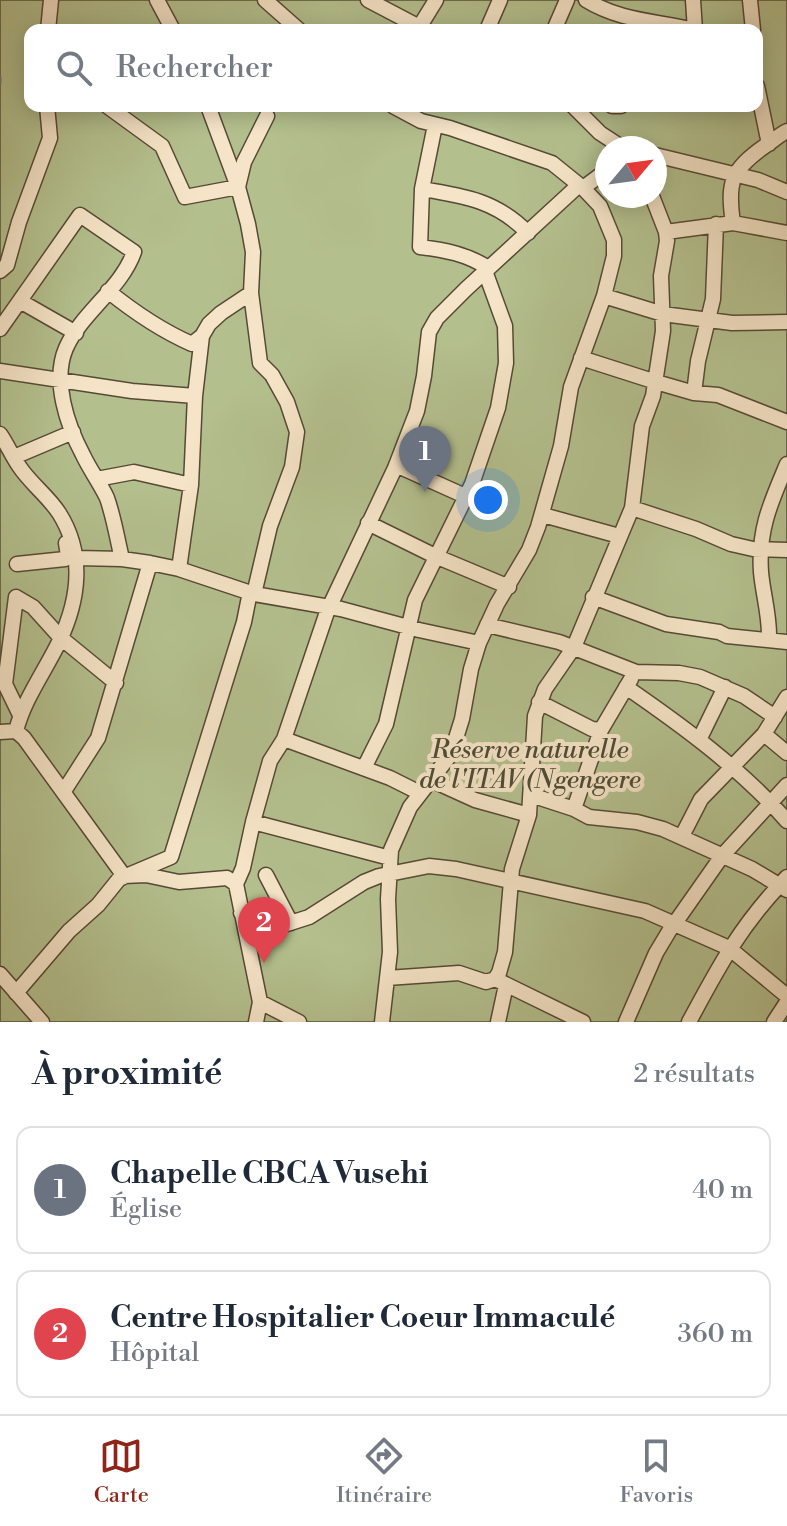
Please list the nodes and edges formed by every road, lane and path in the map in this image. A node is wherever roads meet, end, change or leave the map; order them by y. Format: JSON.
{"nodes":[{"id":1,"x":51,"y":0,"type":"edge"},
{"id":2,"x":157,"y":0,"type":"edge"},
{"id":3,"x":265,"y":0,"type":"edge"},
{"id":4,"x":368,"y":0,"type":"edge"},
{"id":5,"x":436,"y":0,"type":"edge"},
{"id":6,"x":500,"y":0,"type":"edge"},
{"id":7,"x":567,"y":0,"type":"edge"},
{"id":8,"x":586,"y":0,"type":"edge"},
{"id":9,"x":693,"y":0,"type":"edge"},
{"id":10,"x":750,"y":0,"type":"edge"},
{"id":11,"x":49,"y":24,"type":"edge"},
{"id":12,"x":170,"y":24,"type":"edge"},
{"id":13,"x":292,"y":24,"type":"edge"},
{"id":14,"x":424,"y":24,"type":"edge"},
{"id":15,"x":490,"y":24,"type":"edge"},
{"id":16,"x":557,"y":24,"type":"edge"},
{"id":17,"x":634,"y":24,"type":"edge"},
{"id":18,"x":695,"y":24,"type":"edge"},
{"id":19,"x":752,"y":24,"type":"edge"},
{"id":20,"x":48,"y":112,"type":"edge"},
{"id":21,"x":115,"y":112,"type":"edge"},
{"id":22,"x":210,"y":112,"type":"edge"},
{"id":23,"x":404,"y":112,"type":"edge"},
{"id":24,"x":583,"y":112,"type":"edge"},
{"id":25,"x":762,"y":112,"type":"edge"},
{"id":26,"x":267,"y":116,"type":"dead end"},
{"id":27,"x":435,"y":125,"type":"junction"},
{"id":28,"x":787,"y":131,"type":"edge"},
{"id":29,"x":605,"y":136,"type":"edge"},
{"id":30,"x":769,"y":144,"type":"junction"},
{"id":31,"x":667,"y":158,"type":"edge"},
{"id":32,"x":734,"y":174,"type":"junction"},
{"id":33,"x":595,"y":177,"type":"edge"},
{"id":34,"x":581,"y":186,"type":"junction"},
{"id":35,"x":238,"y":187,"type":"junction"},
{"id":36,"x":422,"y":189,"type":"junction"},
{"id":37,"x":787,"y":192,"type":"edge"},
{"id":38,"x":657,"y":208,"type":"edge"},
{"id":39,"x":733,"y":223,"type":"junction"},
{"id":40,"x":716,"y":224,"type":"junction"},
{"id":41,"x":666,"y":232,"type":"junction"},
{"id":42,"x":528,"y":233,"type":"junction"},
{"id":43,"x":787,"y":233,"type":"edge"},
{"id":44,"x":487,"y":269,"type":"junction"},
{"id":45,"x":0,"y":271,"type":"edge"},
{"id":46,"x":108,"y":291,"type":"junction"},
{"id":47,"x":251,"y":293,"type":"junction"},
{"id":48,"x":604,"y":296,"type":"junction"},
{"id":49,"x":20,"y":301,"type":"junction"},
{"id":50,"x":663,"y":314,"type":"junction"},
{"id":51,"x":710,"y":320,"type":"junction"},
{"id":52,"x":787,"y":322,"type":"edge"},
{"id":53,"x":0,"y":329,"type":"edge"},
{"id":54,"x":76,"y":333,"type":"junction"},
{"id":55,"x":202,"y":336,"type":"junction"},
{"id":56,"x":581,"y":358,"type":"junction"},
{"id":57,"x":0,"y":371,"type":"edge"},
{"id":58,"x":62,"y":380,"type":"junction"},
{"id":59,"x":656,"y":382,"type":"junction"},
{"id":60,"x":694,"y":393,"type":"junction"},
{"id":61,"x":195,"y":396,"type":"junction"},
{"id":62,"x":787,"y":422,"type":"edge"},
{"id":63,"x":73,"y":432,"type":"junction"},
{"id":64,"x":0,"y":434,"type":"edge"},
{"id":65,"x":14,"y":457,"type":"junction"},
{"id":66,"x":787,"y":464,"type":"edge"},
{"id":67,"x":396,"y":465,"type":"junction"},
{"id":68,"x":97,"y":479,"type":"junction"},
{"id":69,"x":191,"y":485,"type":"junction"},
{"id":70,"x":465,"y":496,"type":"junction"},
{"id":71,"x":632,"y":508,"type":"junction"},
{"id":72,"x":543,"y":515,"type":"junction"},
{"id":73,"x":368,"y":523,"type":"junction"},
{"id":74,"x":619,"y":536,"type":"junction"},
{"id":75,"x":71,"y":537,"type":"junction"},
{"id":76,"x":762,"y":548,"type":"junction"},
{"id":77,"x":787,"y":550,"type":"edge"},
{"id":78,"x":435,"y":556,"type":"junction"},
{"id":79,"x":77,"y":558,"type":"junction"},
{"id":80,"x":122,"y":559,"type":"junction"},
{"id":81,"x":150,"y":563,"type":"junction"},
{"id":82,"x":17,"y":564,"type":"dead end"},
{"id":83,"x":179,"y":569,"type":"junction"},
{"id":84,"x":509,"y":587,"type":"junction"},
{"id":85,"x":252,"y":593,"type":"junction"},
{"id":86,"x":593,"y":597,"type":"junction"},
{"id":87,"x":330,"y":607,"type":"junction"},
{"id":88,"x":487,"y":625,"type":"junction"},
{"id":89,"x":409,"y":627,"type":"junction"},
{"id":90,"x":61,"y":638,"type":"junction"},
{"id":91,"x":769,"y":640,"type":"junction"},
{"id":92,"x":787,"y":642,"type":"edge"},
{"id":93,"x":479,"y":643,"type":"junction"},
{"id":94,"x":574,"y":647,"type":"junction"},
{"id":95,"x":636,"y":672,"type":"junction"},
{"id":96,"x":116,"y":683,"type":"junction"},
{"id":97,"x":626,"y":687,"type":"junction"},
{"id":98,"x":725,"y":687,"type":"junction"},
{"id":99,"x":787,"y":697,"type":"edge"},
{"id":100,"x":539,"y":702,"type":"junction"},
{"id":101,"x":20,"y":715,"type":"junction"},
{"id":102,"x":775,"y":717,"type":"junction"},
{"id":103,"x":601,"y":730,"type":"junction"},
{"id":104,"x":16,"y":731,"type":"junction"},
{"id":105,"x":0,"y":732,"type":"edge"},
{"id":106,"x":764,"y":734,"type":"junction"},
{"id":107,"x":700,"y":738,"type":"junction"},
{"id":108,"x":284,"y":739,"type":"junction"},
{"id":109,"x":787,"y":753,"type":"edge"},
{"id":110,"x":731,"y":766,"type":"junction"},
{"id":111,"x":364,"y":768,"type":"junction"},
{"id":112,"x":431,"y":780,"type":"junction"},
{"id":113,"x":787,"y":785,"type":"edge"},
{"id":114,"x":64,"y":791,"type":"junction"},
{"id":115,"x":420,"y":793,"type":"junction"},
{"id":116,"x":531,"y":795,"type":"junction"},
{"id":117,"x":770,"y":801,"type":"junction"},
{"id":118,"x":574,"y":809,"type":"junction"},
{"id":119,"x":529,"y":815,"type":"junction"},
{"id":120,"x":787,"y":821,"type":"edge"},
{"id":121,"x":253,"y":822,"type":"junction"},
{"id":122,"x":682,"y":836,"type":"junction"},
{"id":123,"x":722,"y":856,"type":"junction"},
{"id":124,"x":171,"y":857,"type":"junction"},
{"id":125,"x":390,"y":865,"type":"junction"},
{"id":126,"x":266,"y":875,"type":"dead end"},
{"id":127,"x":124,"y":876,"type":"junction"},
{"id":128,"x":167,"y":881,"type":"junction"},
{"id":129,"x":511,"y":881,"type":"junction"},
{"id":130,"x":236,"y":884,"type":"junction"},
{"id":131,"x":785,"y":884,"type":"edge"},
{"id":132,"x":241,"y":913,"type":"junction"},
{"id":133,"x":291,"y":923,"type":"junction"},
{"id":134,"x":674,"y":923,"type":"junction"},
{"id":135,"x":729,"y":948,"type":"junction"},
{"id":136,"x":0,"y":974,"type":"edge"},
{"id":137,"x":387,"y":978,"type":"junction"},
{"id":138,"x":500,"y":982,"type":"junction"},
{"id":139,"x":16,"y":993,"type":"junction"},
{"id":140,"x":787,"y":996,"type":"edge"},
{"id":141,"x":260,"y":1002,"type":"junction"},
{"id":142,"x":787,"y":1002,"type":"edge"},
{"id":143,"x":42,"y":1022,"type":"edge"},
{"id":144,"x":256,"y":1022,"type":"edge"},
{"id":145,"x":299,"y":1022,"type":"edge"},
{"id":146,"x":382,"y":1022,"type":"edge"},
{"id":147,"x":498,"y":1022,"type":"edge"},
{"id":148,"x":583,"y":1022,"type":"edge"},
{"id":149,"x":626,"y":1022,"type":"edge"},
{"id":150,"x":689,"y":1022,"type":"edge"},
{"id":151,"x":774,"y":1022,"type":"edge"}],
"edges":[{"from":1,"to":11,"type":"street"},
{"from":2,"to":12,"type":"street"},
{"from":3,"to":13,"type":"street"},
{"from":4,"to":14,"type":"street"},
{"from":5,"to":14,"type":"street"},
{"from":6,"to":15,"type":"street"},
{"from":7,"to":16,"type":"street"},
{"from":8,"to":17,"type":"street"},
{"from":9,"to":18,"type":"street"},
{"from":10,"to":19,"type":"street"},
{"from":20,"to":45,"type":"street"},
{"from":21,"to":35,"type":"street"},
{"from":22,"to":35,"type":"street"},
{"from":23,"to":27,"type":"street"},
{"from":24,"to":29,"type":"street"},
{"from":25,"to":30,"type":"street"},
{"from":26,"to":35,"type":"street"},
{"from":27,"to":34,"type":"street"},
{"from":27,"to":36,"type":"street"},
{"from":28,"to":30,"type":"street"},
{"from":30,"to":32,"type":"street"},
{"from":31,"to":32,"type":"street"},
{"from":32,"to":37,"type":"street"},
{"from":32,"to":39,"type":"street"},
{"from":33,"to":34,"type":"street"},
{"from":34,"to":42,"type":"street"},
{"from":34,"to":48,"type":"street"},
{"from":35,"to":47,"type":"street"},
{"from":36,"to":42,"type":"street"},
{"from":36,"to":44,"type":"street"},
{"from":38,"to":41,"type":"street"},
{"from":39,"to":40,"type":"street"},
{"from":39,"to":43,"type":"street"},
{"from":40,"to":41,"type":"street"},
{"from":40,"to":51,"type":"street"},
{"from":41,"to":50,"type":"street"},
{"from":42,"to":44,"type":"street"},
{"from":44,"to":67,"type":"street"},
{"from":44,"to":70,"type":"street"},
{"from":46,"to":49,"type":"street"},
{"from":46,"to":54,"type":"street"},
{"from":46,"to":55,"type":"street"},
{"from":47,"to":55,"type":"street"},
{"from":47,"to":85,"type":"street"},
{"from":48,"to":50,"type":"street"},
{"from":48,"to":56,"type":"street"},
{"from":49,"to":53,"type":"street"},
{"from":49,"to":54,"type":"street"},
{"from":50,"to":51,"type":"street"},
{"from":50,"to":59,"type":"street"},
{"from":51,"to":52,"type":"street"},
{"from":51,"to":60,"type":"street"},
{"from":54,"to":58,"type":"street"},
{"from":55,"to":61,"type":"street"},
{"from":56,"to":59,"type":"street"},
{"from":56,"to":72,"type":"street"},
{"from":57,"to":58,"type":"street"},
{"from":58,"to":61,"type":"street"},
{"from":58,"to":63,"type":"street"},
{"from":59,"to":60,"type":"street"},
{"from":59,"to":71,"type":"street"},
{"from":60,"to":62,"type":"street"},
{"from":61,"to":69,"type":"street"},
{"from":63,"to":65,"type":"street"},
{"from":63,"to":68,"type":"street"},
{"from":64,"to":65,"type":"street"},
{"from":65,"to":75,"type":"street"},
{"from":66,"to":76,"type":"street"},
{"from":67,"to":70,"type":"street"},
{"from":67,"to":73,"type":"street"},
{"from":68,"to":69,"type":"street"},
{"from":68,"to":80,"type":"street"},
{"from":69,"to":83,"type":"street"},
{"from":70,"to":78,"type":"street"},
{"from":71,"to":74,"type":"street"},
{"from":71,"to":76,"type":"street"},
{"from":72,"to":74,"type":"street"},
{"from":72,"to":84,"type":"street"},
{"from":73,"to":78,"type":"street"},
{"from":73,"to":87,"type":"street"},
{"from":74,"to":86,"type":"street"},
{"from":75,"to":79,"type":"street"},
{"from":75,"to":82,"type":"street"},
{"from":76,"to":77,"type":"street"},
{"from":76,"to":91,"type":"street"},
{"from":78,"to":84,"type":"street"},
{"from":78,"to":89,"type":"street"},
{"from":79,"to":80,"type":"street"},
{"from":79,"to":90,"type":"street"},
{"from":80,"to":81,"type":"street"},
{"from":81,"to":83,"type":"street"},
{"from":81,"to":96,"type":"street"},
{"from":83,"to":85,"type":"street"},
{"from":84,"to":88,"type":"street"},
{"from":85,"to":87,"type":"street"},
{"from":85,"to":124,"type":"street"},
{"from":86,"to":91,"type":"street"},
{"from":86,"to":94,"type":"street"},
{"from":87,"to":89,"type":"street"},
{"from":87,"to":108,"type":"street"},
{"from":88,"to":93,"type":"street"},
{"from":88,"to":94,"type":"street"},
{"from":89,"to":93,"type":"street"},
{"from":89,"to":111,"type":"street"},
{"from":90,"to":96,"type":"street"},
{"from":90,"to":101,"type":"street"},
{"from":90,"to":101,"type":"street"},
{"from":91,"to":92,"type":"street"},
{"from":93,"to":112,"type":"street"},
{"from":94,"to":95,"type":"street"},
{"from":94,"to":100,"type":"street"},
{"from":95,"to":97,"type":"street"},
{"from":95,"to":98,"type":"street"},
{"from":96,"to":114,"type":"street"},
{"from":97,"to":103,"type":"street"},
{"from":97,"to":107,"type":"street"},
{"from":98,"to":102,"type":"street"},
{"from":98,"to":107,"type":"street"},
{"from":99,"to":102,"type":"street"},
{"from":100,"to":103,"type":"street"},
{"from":100,"to":116,"type":"street"},
{"from":101,"to":104,"type":"street"},
{"from":102,"to":106,"type":"street"},
{"from":103,"to":118,"type":"street"},
{"from":104,"to":105,"type":"street"},
{"from":104,"to":114,"type":"street"},
{"from":106,"to":109,"type":"street"},
{"from":106,"to":110,"type":"street"},
{"from":107,"to":110,"type":"street"},
{"from":108,"to":111,"type":"street"},
{"from":108,"to":121,"type":"street"},
{"from":110,"to":117,"type":"street"},
{"from":110,"to":122,"type":"street"},
{"from":111,"to":115,"type":"street"},
{"from":112,"to":115,"type":"street"},
{"from":112,"to":119,"type":"street"},
{"from":113,"to":117,"type":"street"},
{"from":114,"to":127,"type":"street"},
{"from":115,"to":125,"type":"street"},
{"from":116,"to":118,"type":"street"},
{"from":116,"to":119,"type":"street"},
{"from":117,"to":120,"type":"street"},
{"from":117,"to":123,"type":"street"},
{"from":118,"to":122,"type":"street"},
{"from":119,"to":129,"type":"street"},
{"from":121,"to":125,"type":"street"},
{"from":121,"to":130,"type":"street"},
{"from":122,"to":123,"type":"street"},
{"from":123,"to":131,"type":"street"},
{"from":123,"to":134,"type":"street"},
{"from":124,"to":127,"type":"street"},
{"from":124,"to":128,"type":"street"},
{"from":125,"to":129,"type":"street"},
{"from":125,"to":133,"type":"street"},
{"from":125,"to":137,"type":"street"},
{"from":126,"to":133,"type":"street"},
{"from":127,"to":128,"type":"street"},
{"from":127,"to":139,"type":"street"},
{"from":128,"to":130,"type":"street"},
{"from":129,"to":134,"type":"street"},
{"from":129,"to":138,"type":"street"},
{"from":130,"to":132,"type":"street"},
{"from":131,"to":135,"type":"street"},
{"from":132,"to":133,"type":"street"},
{"from":132,"to":141,"type":"street"},
{"from":134,"to":135,"type":"street"},
{"from":134,"to":149,"type":"street"},
{"from":135,"to":140,"type":"street"},
{"from":135,"to":150,"type":"street"},
{"from":136,"to":139,"type":"street"},
{"from":137,"to":138,"type":"street"},
{"from":137,"to":146,"type":"street"},
{"from":138,"to":147,"type":"street"},
{"from":138,"to":148,"type":"street"},
{"from":139,"to":143,"type":"street"},
{"from":141,"to":144,"type":"street"},
{"from":141,"to":145,"type":"street"},
{"from":142,"to":151,"type":"street"}]}
